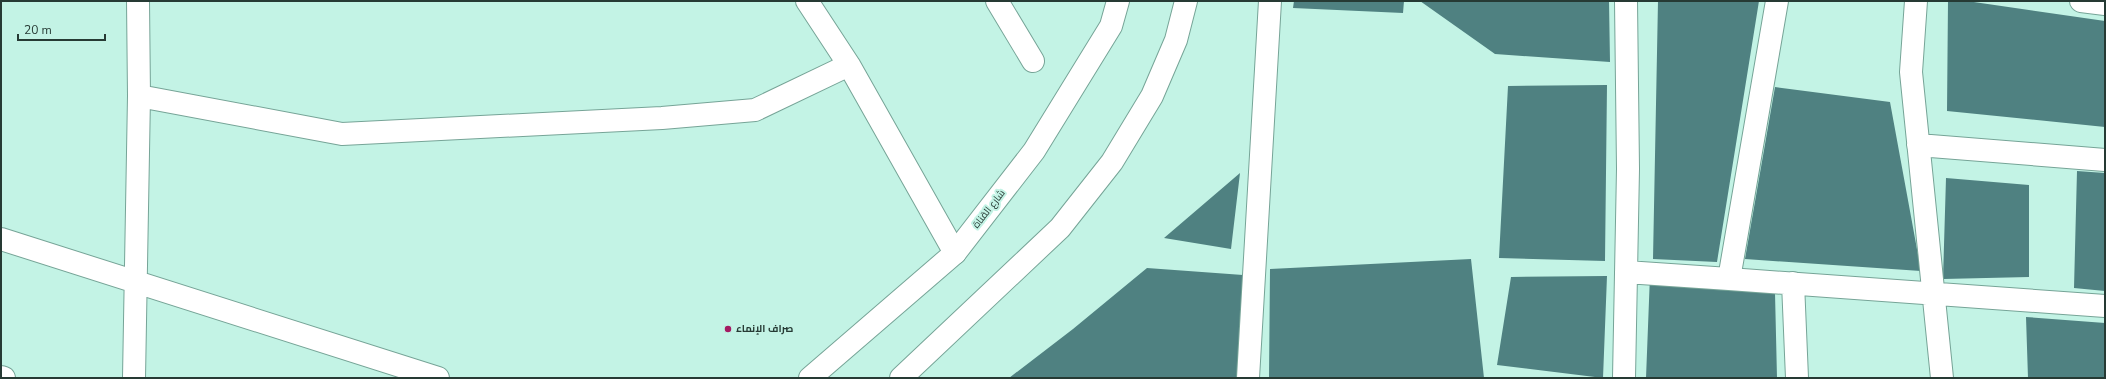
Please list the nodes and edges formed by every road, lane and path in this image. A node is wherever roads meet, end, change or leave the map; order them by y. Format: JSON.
{"nodes":[{"id":1,"x":138,"y":1,"type":"edge"},
{"id":2,"x":807,"y":1,"type":"edge"},
{"id":3,"x":997,"y":1,"type":"edge"},
{"id":4,"x":1118,"y":1,"type":"edge"},
{"id":5,"x":1186,"y":1,"type":"edge"},
{"id":6,"x":1270,"y":1,"type":"edge"},
{"id":7,"x":1626,"y":1,"type":"edge"},
{"id":8,"x":1777,"y":1,"type":"edge"},
{"id":9,"x":1916,"y":1,"type":"edge"},
{"id":10,"x":2081,"y":1,"type":"edge"},
{"id":11,"x":2105,"y":4,"type":"edge"},
{"id":12,"x":1032,"y":61,"type":"dead end"},
{"id":13,"x":849,"y":65,"type":"junction"},
{"id":14,"x":139,"y":96,"type":"junction"},
{"id":15,"x":1918,"y":145,"type":"junction"},
{"id":16,"x":2105,"y":160,"type":"edge"},
{"id":17,"x":1,"y":239,"type":"edge"},
{"id":18,"x":955,"y":253,"type":"junction"},
{"id":19,"x":1626,"y":272,"type":"junction"},
{"id":20,"x":1729,"y":279,"type":"junction"},
{"id":21,"x":136,"y":283,"type":"junction"},
{"id":22,"x":1793,"y":283,"type":"junction"},
{"id":23,"x":1933,"y":293,"type":"junction"},
{"id":24,"x":2105,"y":306,"type":"edge"},
{"id":25,"x":947,"y":335,"type":"junction"},
{"id":26,"x":134,"y":378,"type":"edge"},
{"id":27,"x":438,"y":378,"type":"edge"},
{"id":28,"x":810,"y":378,"type":"edge"},
{"id":29,"x":901,"y":378,"type":"edge"},
{"id":30,"x":920,"y":378,"type":"edge"},
{"id":31,"x":1248,"y":378,"type":"edge"},
{"id":32,"x":1624,"y":378,"type":"edge"},
{"id":33,"x":1797,"y":378,"type":"edge"},
{"id":34,"x":1942,"y":378,"type":"edge"}],
"edges":[{"from":1,"to":14,"type":"street"},
{"from":2,"to":13,"type":"street"},
{"from":3,"to":12,"type":"street"},
{"from":4,"to":18,"type":"street","name":"شارع القناة"},
{"from":5,"to":25,"type":"street"},
{"from":6,"to":31,"type":"street"},
{"from":7,"to":19,"type":"street"},
{"from":8,"to":20,"type":"street"},
{"from":9,"to":15,"type":"street"},
{"from":10,"to":11,"type":"street"},
{"from":13,"to":14,"type":"street"},
{"from":13,"to":18,"type":"street"},
{"from":14,"to":21,"type":"street"},
{"from":15,"to":16,"type":"street"},
{"from":15,"to":23,"type":"street"},
{"from":17,"to":21,"type":"street"},
{"from":18,"to":28,"type":"street","name":"شارع القناة"},
{"from":19,"to":20,"type":"street"},
{"from":19,"to":32,"type":"street"},
{"from":20,"to":22,"type":"street"},
{"from":21,"to":26,"type":"street"},
{"from":21,"to":27,"type":"street"},
{"from":22,"to":23,"type":"street"},
{"from":22,"to":33,"type":"street"},
{"from":23,"to":24,"type":"street"},
{"from":23,"to":34,"type":"street"},
{"from":25,"to":29,"type":"street"},
{"from":25,"to":30,"type":"street"}]}
